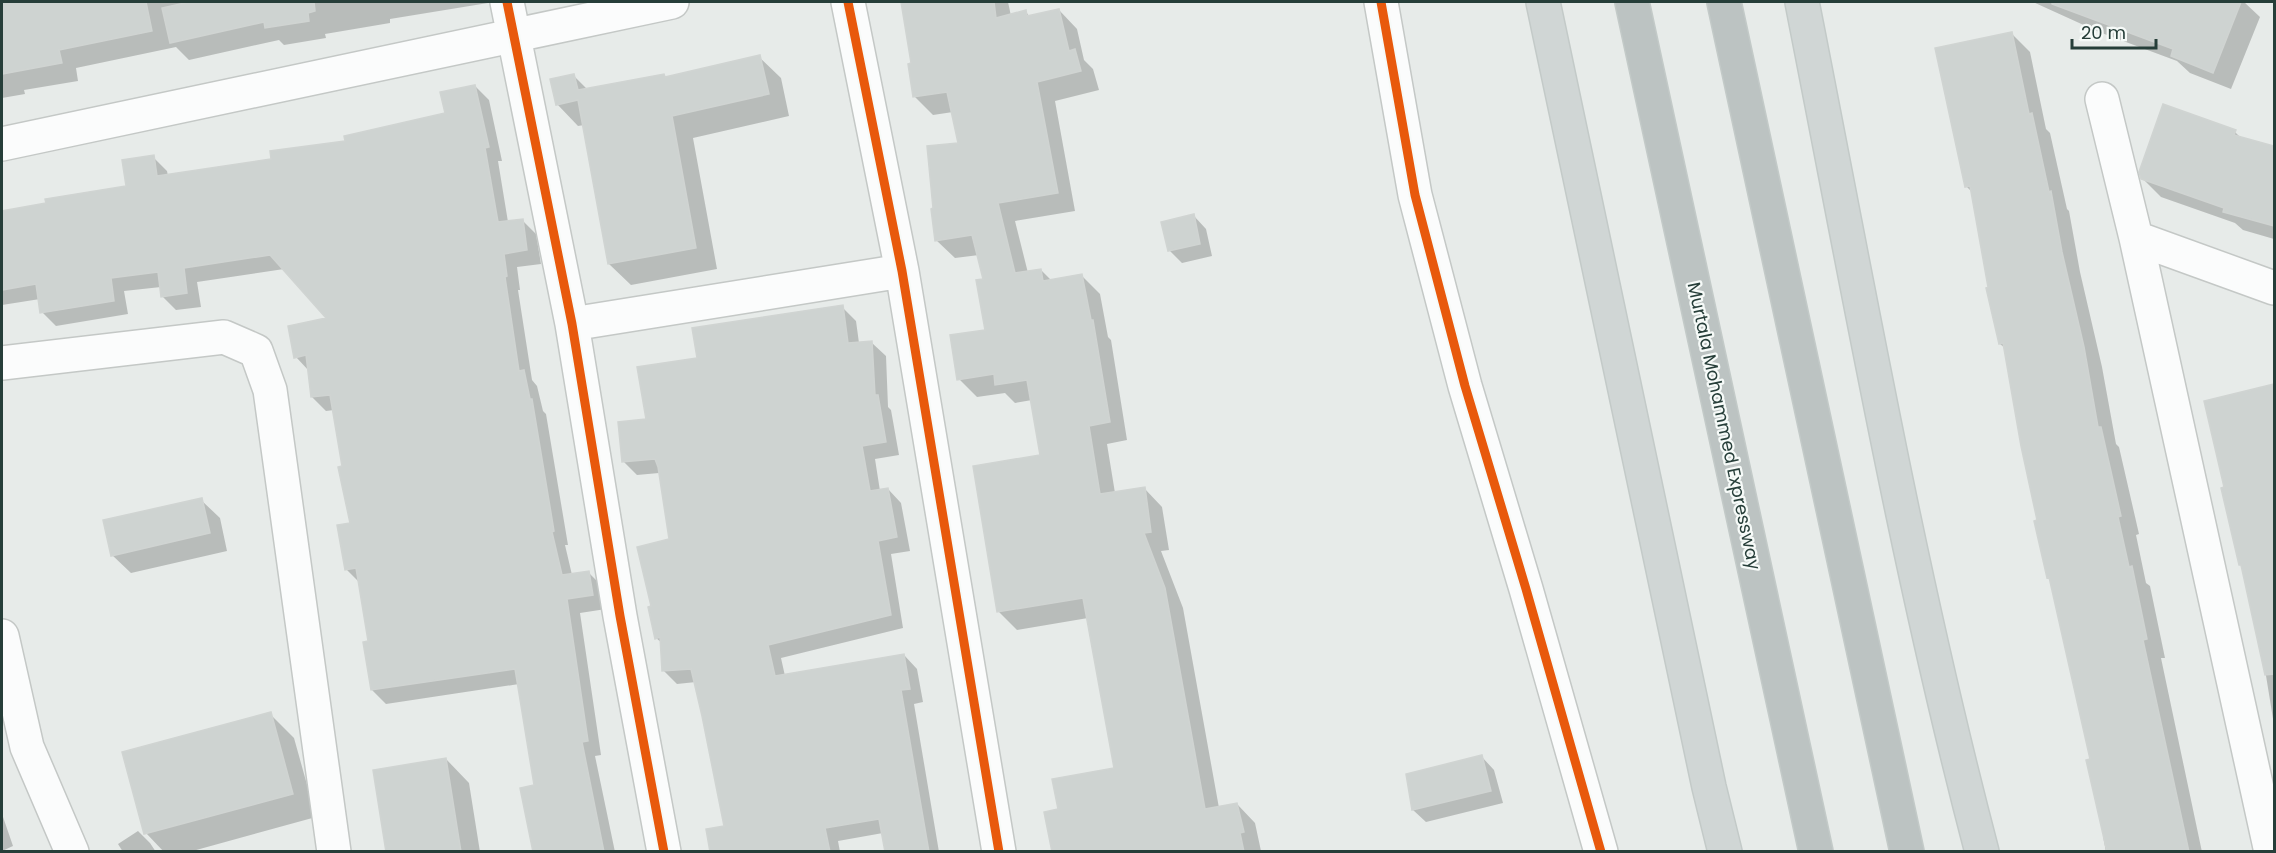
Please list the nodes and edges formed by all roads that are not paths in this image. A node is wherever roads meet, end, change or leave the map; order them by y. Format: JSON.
{"nodes":[{"id":1,"x":507,"y":2,"type":"edge"},
{"id":2,"x":672,"y":2,"type":"edge"},
{"id":3,"x":848,"y":2,"type":"edge"},
{"id":4,"x":1381,"y":2,"type":"edge"},
{"id":5,"x":1543,"y":2,"type":"edge"},
{"id":6,"x":1632,"y":2,"type":"edge"},
{"id":7,"x":1724,"y":2,"type":"edge"},
{"id":8,"x":1802,"y":2,"type":"edge"},
{"id":9,"x":513,"y":34,"type":"junction"},
{"id":10,"x":2102,"y":99,"type":"dead end"},
{"id":11,"x":2,"y":144,"type":"edge"},
{"id":12,"x":2136,"y":238,"type":"junction"},
{"id":13,"x":902,"y":271,"type":"junction"},
{"id":14,"x":2274,"y":288,"type":"edge"},
{"id":15,"x":572,"y":324,"type":"junction"},
{"id":16,"x":2,"y":363,"type":"edge"},
{"id":17,"x":2,"y":636,"type":"edge"},
{"id":18,"x":5,"y":669,"type":"edge"},
{"id":19,"x":72,"y":852,"type":"edge"},
{"id":20,"x":334,"y":852,"type":"edge"},
{"id":21,"x":664,"y":852,"type":"edge"},
{"id":22,"x":999,"y":852,"type":"edge"},
{"id":23,"x":1601,"y":852,"type":"edge"},
{"id":24,"x":1725,"y":852,"type":"edge"},
{"id":25,"x":1816,"y":852,"type":"edge"},
{"id":26,"x":1907,"y":852,"type":"edge"},
{"id":27,"x":1982,"y":852,"type":"edge"},
{"id":28,"x":2271,"y":852,"type":"edge"}],
"edges":[{"from":1,"to":9,"type":"street"},
{"from":2,"to":9,"type":"street"},
{"from":3,"to":13,"type":"street"},
{"from":4,"to":23,"type":"street"},
{"from":5,"to":24,"type":"main road"},
{"from":6,"to":25,"type":"highway","name":"Murtala Mohammed Expressway"},
{"from":7,"to":26,"type":"highway"},
{"from":8,"to":27,"type":"main road"},
{"from":9,"to":11,"type":"street"},
{"from":9,"to":15,"type":"street"},
{"from":10,"to":12,"type":"street"},
{"from":12,"to":14,"type":"street"},
{"from":12,"to":28,"type":"street"},
{"from":13,"to":15,"type":"street"},
{"from":13,"to":22,"type":"street"},
{"from":15,"to":21,"type":"street"},
{"from":16,"to":20,"type":"street"},
{"from":17,"to":18,"type":"street"},
{"from":18,"to":19,"type":"street"}]}
